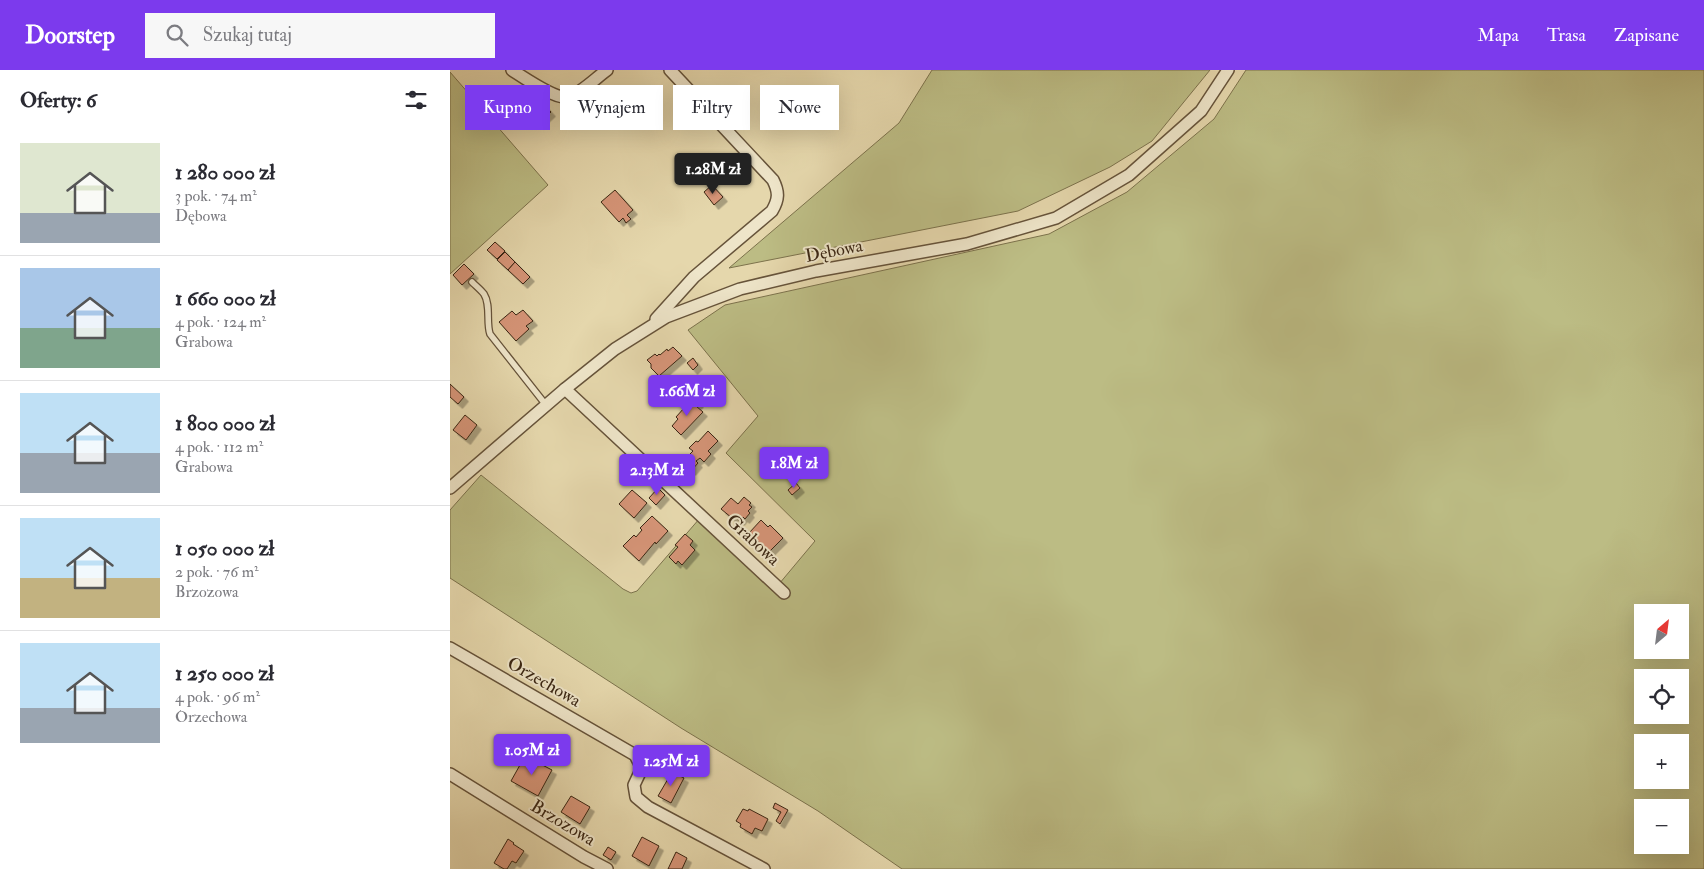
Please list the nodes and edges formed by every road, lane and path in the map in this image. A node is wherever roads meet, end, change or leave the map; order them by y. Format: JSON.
{"nodes":[{"id":1,"x":512,"y":70,"type":"edge"},
{"id":2,"x":607,"y":70,"type":"edge"},
{"id":3,"x":670,"y":70,"type":"edge"},
{"id":4,"x":1228,"y":70,"type":"edge"},
{"id":5,"x":472,"y":282,"type":"dead end"},
{"id":6,"x":646,"y":330,"type":"junction"},
{"id":7,"x":565,"y":389,"type":"junction"},
{"id":8,"x":546,"y":406,"type":"junction"},
{"id":9,"x":450,"y":488,"type":"edge"},
{"id":10,"x":784,"y":593,"type":"dead end"},
{"id":11,"x":450,"y":648,"type":"edge"},
{"id":12,"x":450,"y":774,"type":"edge"},
{"id":13,"x":607,"y":869,"type":"edge"},
{"id":14,"x":764,"y":869,"type":"edge"}],
"edges":[{"from":1,"to":2,"type":"street"},
{"from":3,"to":6,"type":"street"},
{"from":4,"to":6,"type":"street","name":"Dębowa"},
{"from":5,"to":8,"type":"lane"},
{"from":6,"to":7,"type":"street","name":"Dębowa"},
{"from":7,"to":8,"type":"street","name":"Dębowa"},
{"from":7,"to":10,"type":"street","name":"Grabowa"},
{"from":8,"to":9,"type":"street","name":"Dębowa"},
{"from":11,"to":14,"type":"street","name":"Orzechowa"},
{"from":12,"to":13,"type":"street","name":"Brzozowa"}]}
